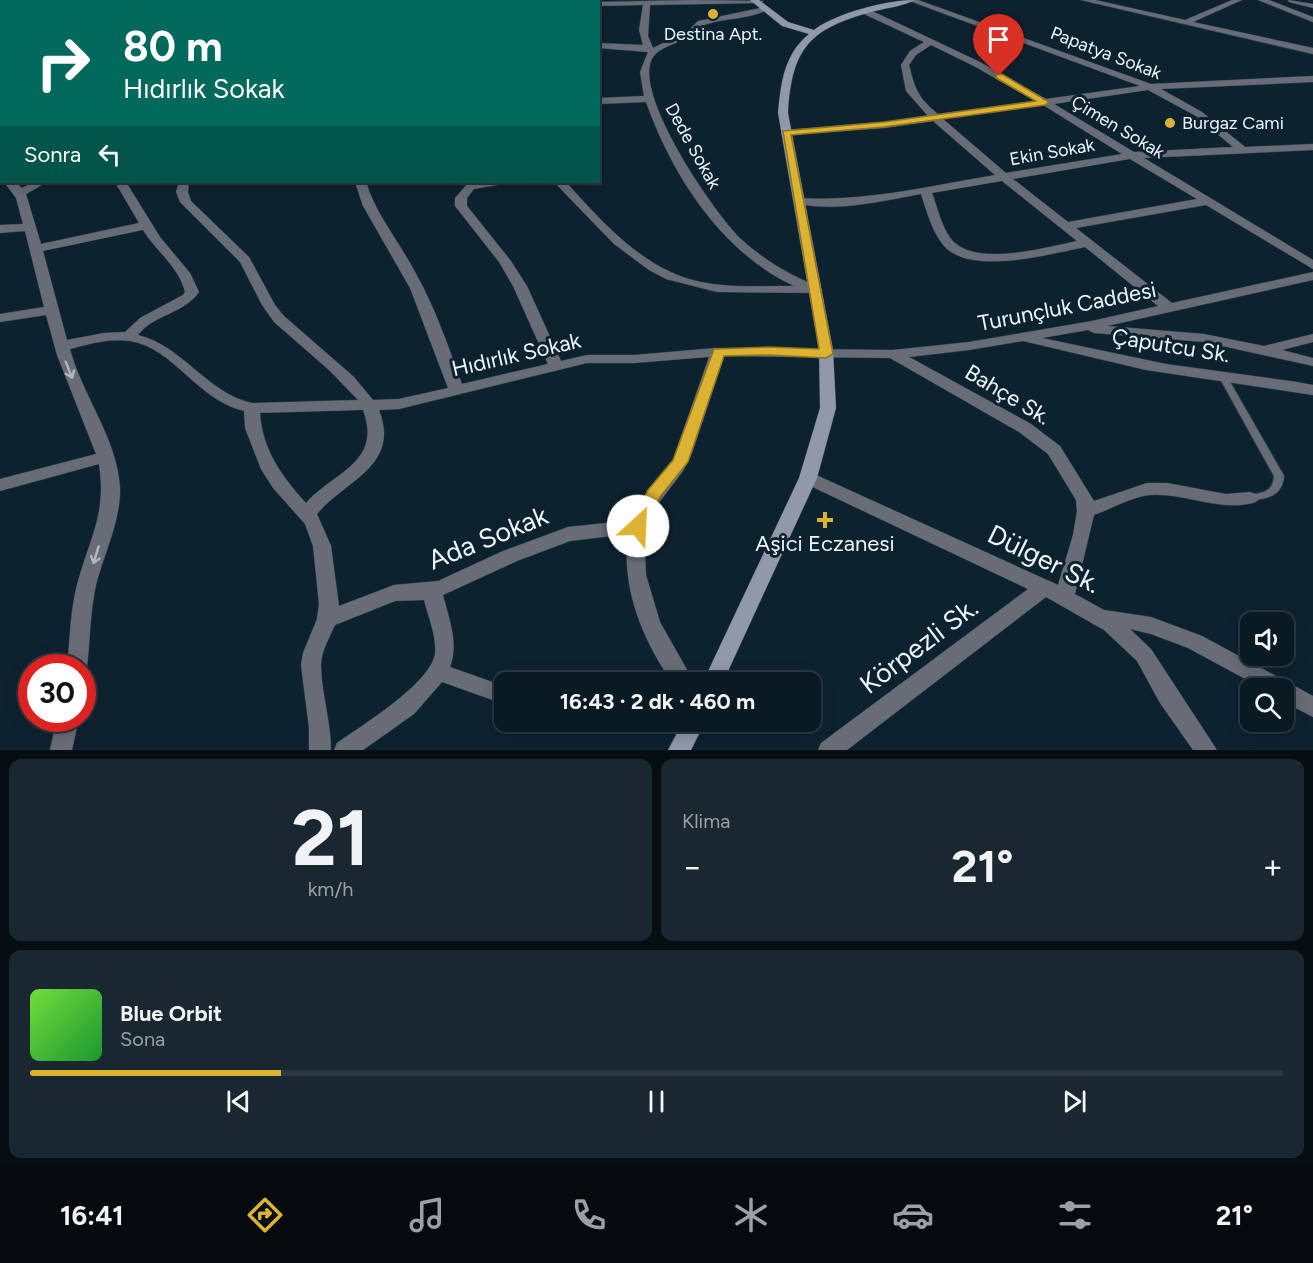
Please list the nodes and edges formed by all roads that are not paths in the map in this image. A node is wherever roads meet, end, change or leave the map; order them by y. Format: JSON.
{"nodes":[{"id":1,"x":911,"y":0,"type":"edge"},
{"id":2,"x":1085,"y":0,"type":"edge"},
{"id":3,"x":1238,"y":0,"type":"edge"},
{"id":4,"x":1262,"y":0,"type":"edge"},
{"id":5,"x":1292,"y":0,"type":"edge"},
{"id":6,"x":647,"y":3,"type":"junction"},
{"id":7,"x":760,"y":3,"type":"edge"},
{"id":8,"x":600,"y":4,"type":"edge"},
{"id":9,"x":1313,"y":6,"type":"edge"},
{"id":10,"x":694,"y":10,"type":"edge"},
{"id":11,"x":867,"y":12,"type":"junction"},
{"id":12,"x":1313,"y":20,"type":"edge"},
{"id":13,"x":1184,"y":23,"type":"junction"},
{"id":14,"x":814,"y":33,"type":"junction"},
{"id":15,"x":1313,"y":41,"type":"edge"},
{"id":16,"x":930,"y":42,"type":"junction"},
{"id":17,"x":1279,"y":44,"type":"junction"},
{"id":18,"x":600,"y":45,"type":"edge"},
{"id":19,"x":651,"y":50,"type":"junction"},
{"id":20,"x":1313,"y":51,"type":"edge"},
{"id":21,"x":1313,"y":79,"type":"edge"},
{"id":22,"x":1151,"y":87,"type":"junction"},
{"id":23,"x":650,"y":99,"type":"junction"},
{"id":24,"x":600,"y":101,"type":"edge"},
{"id":25,"x":1045,"y":102,"type":"junction"},
{"id":26,"x":935,"y":117,"type":"junction"},
{"id":27,"x":786,"y":133,"type":"junction"},
{"id":28,"x":1313,"y":147,"type":"edge"},
{"id":29,"x":1242,"y":150,"type":"junction"},
{"id":30,"x":1132,"y":155,"type":"junction"},
{"id":31,"x":1004,"y":177,"type":"junction"},
{"id":32,"x":36,"y":183,"type":"edge"},
{"id":33,"x":122,"y":183,"type":"edge"},
{"id":34,"x":184,"y":183,"type":"edge"},
{"id":35,"x":360,"y":183,"type":"edge"},
{"id":36,"x":561,"y":183,"type":"edge"},
{"id":37,"x":473,"y":184,"type":"edge"},
{"id":38,"x":14,"y":187,"type":"edge"},
{"id":39,"x":925,"y":190,"type":"junction"},
{"id":40,"x":799,"y":201,"type":"junction"},
{"id":41,"x":1208,"y":201,"type":"junction"},
{"id":42,"x":147,"y":225,"type":"junction"},
{"id":43,"x":1066,"y":226,"type":"junction"},
{"id":44,"x":30,"y":227,"type":"junction"},
{"id":45,"x":0,"y":229,"type":"edge"},
{"id":46,"x":1089,"y":243,"type":"junction"},
{"id":47,"x":36,"y":249,"type":"junction"},
{"id":48,"x":1313,"y":265,"type":"edge"},
{"id":49,"x":1313,"y":276,"type":"edge"},
{"id":50,"x":815,"y":290,"type":"junction"},
{"id":51,"x":1169,"y":308,"type":"junction"},
{"id":52,"x":52,"y":310,"type":"junction"},
{"id":53,"x":0,"y":318,"type":"edge"},
{"id":54,"x":1076,"y":328,"type":"junction"},
{"id":55,"x":129,"y":337,"type":"junction"},
{"id":56,"x":1023,"y":338,"type":"junction"},
{"id":57,"x":1313,"y":339,"type":"edge"},
{"id":58,"x":61,"y":346,"type":"junction"},
{"id":59,"x":1266,"y":350,"type":"junction"},
{"id":60,"x":718,"y":352,"type":"junction"},
{"id":61,"x":826,"y":354,"type":"junction"},
{"id":62,"x":893,"y":354,"type":"junction"},
{"id":63,"x":1313,"y":362,"type":"edge"},
{"id":64,"x":556,"y":365,"type":"junction"},
{"id":65,"x":1222,"y":375,"type":"junction"},
{"id":66,"x":456,"y":390,"type":"junction"},
{"id":67,"x":1313,"y":390,"type":"edge"},
{"id":68,"x":369,"y":406,"type":"junction"},
{"id":69,"x":252,"y":408,"type":"junction"},
{"id":70,"x":105,"y":457,"type":"junction"},
{"id":71,"x":808,"y":478,"type":"junction"},
{"id":72,"x":0,"y":485,"type":"edge"},
{"id":73,"x":1250,"y":498,"type":"joint"},
{"id":74,"x":1086,"y":511,"type":"junction"},
{"id":75,"x":307,"y":514,"type":"junction"},
{"id":76,"x":638,"y":526,"type":"junction"},
{"id":77,"x":1044,"y":588,"type":"junction"},
{"id":78,"x":432,"y":591,"type":"junction"},
{"id":79,"x":1064,"y":597,"type":"junction"},
{"id":80,"x":1102,"y":618,"type":"junction"},
{"id":81,"x":327,"y":619,"type":"junction"},
{"id":82,"x":79,"y":654,"type":"edge"},
{"id":83,"x":438,"y":672,"type":"junction"},
{"id":84,"x":676,"y":672,"type":"edge"},
{"id":85,"x":717,"y":672,"type":"edge"},
{"id":86,"x":1262,"y":678,"type":"edge"},
{"id":87,"x":494,"y":692,"type":"edge"},
{"id":88,"x":1294,"y":697,"type":"edge"},
{"id":89,"x":1313,"y":707,"type":"edge"},
{"id":90,"x":65,"y":732,"type":"edge"},
{"id":91,"x":689,"y":732,"type":"edge"},
{"id":92,"x":61,"y":750,"type":"edge"},
{"id":93,"x":320,"y":750,"type":"edge"},
{"id":94,"x":345,"y":750,"type":"edge"},
{"id":95,"x":679,"y":750,"type":"edge"},
{"id":96,"x":829,"y":750,"type":"edge"},
{"id":97,"x":1206,"y":750,"type":"edge"}],
"edges":[{"from":1,"to":11,"type":"street"},
{"from":1,"to":22,"type":"street","name":"Papatya Sokak"},
{"from":2,"to":13,"type":"street"},
{"from":3,"to":13,"type":"street"},
{"from":4,"to":12,"type":"street"},
{"from":5,"to":9,"type":"street"},
{"from":6,"to":8,"type":"street"},
{"from":6,"to":10,"type":"street"},
{"from":6,"to":19,"type":"street"},
{"from":7,"to":10,"type":"street"},
{"from":7,"to":10,"type":"street"},
{"from":7,"to":14,"type":"street"},
{"from":10,"to":19,"type":"street"},
{"from":11,"to":14,"type":"street"},
{"from":11,"to":16,"type":"street","name":"Çimen Sokak"},
{"from":13,"to":17,"type":"street"},
{"from":14,"to":27,"type":"street"},
{"from":15,"to":17,"type":"street"},
{"from":16,"to":25,"type":"street","name":"Çimen Sokak"},
{"from":16,"to":26,"type":"street"},
{"from":17,"to":20,"type":"street"},
{"from":18,"to":19,"type":"street"},
{"from":19,"to":23,"type":"street","name":"Dede Sokak"},
{"from":21,"to":22,"type":"street"},
{"from":22,"to":25,"type":"street"},
{"from":22,"to":29,"type":"street","name":"Papatya Sokak"},
{"from":23,"to":24,"type":"street"},
{"from":23,"to":50,"type":"street","name":"Dede Sokak"},
{"from":25,"to":26,"type":"street"},
{"from":25,"to":30,"type":"street","name":"Çimen Sokak"},
{"from":26,"to":27,"type":"street"},
{"from":26,"to":31,"type":"street"},
{"from":27,"to":40,"type":"street"},
{"from":28,"to":29,"type":"street","name":"Ekin Sokak"},
{"from":29,"to":30,"type":"street","name":"Ekin Sokak"},
{"from":30,"to":31,"type":"street","name":"Ekin Sokak"},
{"from":30,"to":41,"type":"street","name":"Çimen Sokak"},
{"from":31,"to":39,"type":"street","name":"Ekin Sokak"},
{"from":31,"to":43,"type":"street"},
{"from":32,"to":38,"type":"street"},
{"from":33,"to":42,"type":"street"},
{"from":34,"to":68,"type":"street"},
{"from":35,"to":66,"type":"street"},
{"from":36,"to":50,"type":"street"},
{"from":37,"to":64,"type":"street"},
{"from":38,"to":44,"type":"street"},
{"from":39,"to":40,"type":"street","name":"Ekin Sokak"},
{"from":39,"to":46,"type":"street"},
{"from":40,"to":50,"type":"street"},
{"from":41,"to":43,"type":"street"},
{"from":41,"to":48,"type":"street","name":"Çimen Sokak"},
{"from":42,"to":47,"type":"street"},
{"from":42,"to":55,"type":"street"},
{"from":43,"to":46,"type":"street"},
{"from":44,"to":45,"type":"street"},
{"from":44,"to":47,"type":"street"},
{"from":46,"to":51,"type":"street"},
{"from":47,"to":52,"type":"street"},
{"from":49,"to":51,"type":"street","name":"Turunçluk Caddesi"},
{"from":50,"to":61,"type":"street"},
{"from":51,"to":54,"type":"street","name":"Turunçluk Caddesi"},
{"from":52,"to":53,"type":"street"},
{"from":52,"to":58,"type":"street"},
{"from":54,"to":56,"type":"street","name":"Turunçluk Caddesi"},
{"from":54,"to":59,"type":"street"},
{"from":55,"to":58,"type":"street"},
{"from":55,"to":69,"type":"street"},
{"from":56,"to":62,"type":"street","name":"Turunçluk Caddesi"},
{"from":56,"to":65,"type":"street","name":"Çaputcu Sk."},
{"from":57,"to":59,"type":"street"},
{"from":58,"to":70,"type":"street","one_way":true},
{"from":59,"to":63,"type":"street"},
{"from":60,"to":61,"type":"street","name":"Hıdırlık Sokak"},
{"from":60,"to":64,"type":"street","name":"Hıdırlık Sokak"},
{"from":60,"to":76,"type":"street"},
{"from":61,"to":62,"type":"street","name":"Turunçluk Caddesi"},
{"from":61,"to":71,"type":"street"},
{"from":62,"to":74,"type":"street","name":"Bahçe Sk."},
{"from":64,"to":66,"type":"street","name":"Hıdırlık Sokak"},
{"from":65,"to":67,"type":"street","name":"Çaputcu Sk."},
{"from":65,"to":73,"type":"lane"},
{"from":66,"to":68,"type":"street","name":"Hıdırlık Sokak"},
{"from":68,"to":69,"type":"street","name":"Hıdırlık Sokak"},
{"from":68,"to":75,"type":"street"},
{"from":69,"to":75,"type":"street"},
{"from":70,"to":72,"type":"street"},
{"from":70,"to":82,"type":"street","one_way":true},
{"from":71,"to":77,"type":"street","name":"Dülger Sk."},
{"from":71,"to":85,"type":"street"},
{"from":73,"to":74,"type":"street"},
{"from":74,"to":79,"type":"street","name":"Bahçe Sk."},
{"from":75,"to":81,"type":"street"},
{"from":76,"to":78,"type":"street","name":"Ada Sokak"},
{"from":76,"to":84,"type":"street"},
{"from":77,"to":79,"type":"street","name":"Dülger Sk."},
{"from":77,"to":96,"type":"street","name":"Körpezli Sk."},
{"from":78,"to":81,"type":"street","name":"Ada Sokak"},
{"from":78,"to":83,"type":"street"},
{"from":79,"to":80,"type":"street","name":"Dülger Sk."},
{"from":80,"to":86,"type":"street"},
{"from":80,"to":97,"type":"street","name":"Dülger Sk."},
{"from":81,"to":93,"type":"street"},
{"from":83,"to":87,"type":"street"},
{"from":83,"to":94,"type":"street"},
{"from":88,"to":89,"type":"street"},
{"from":90,"to":92,"type":"street"},
{"from":91,"to":95,"type":"street"}]}
